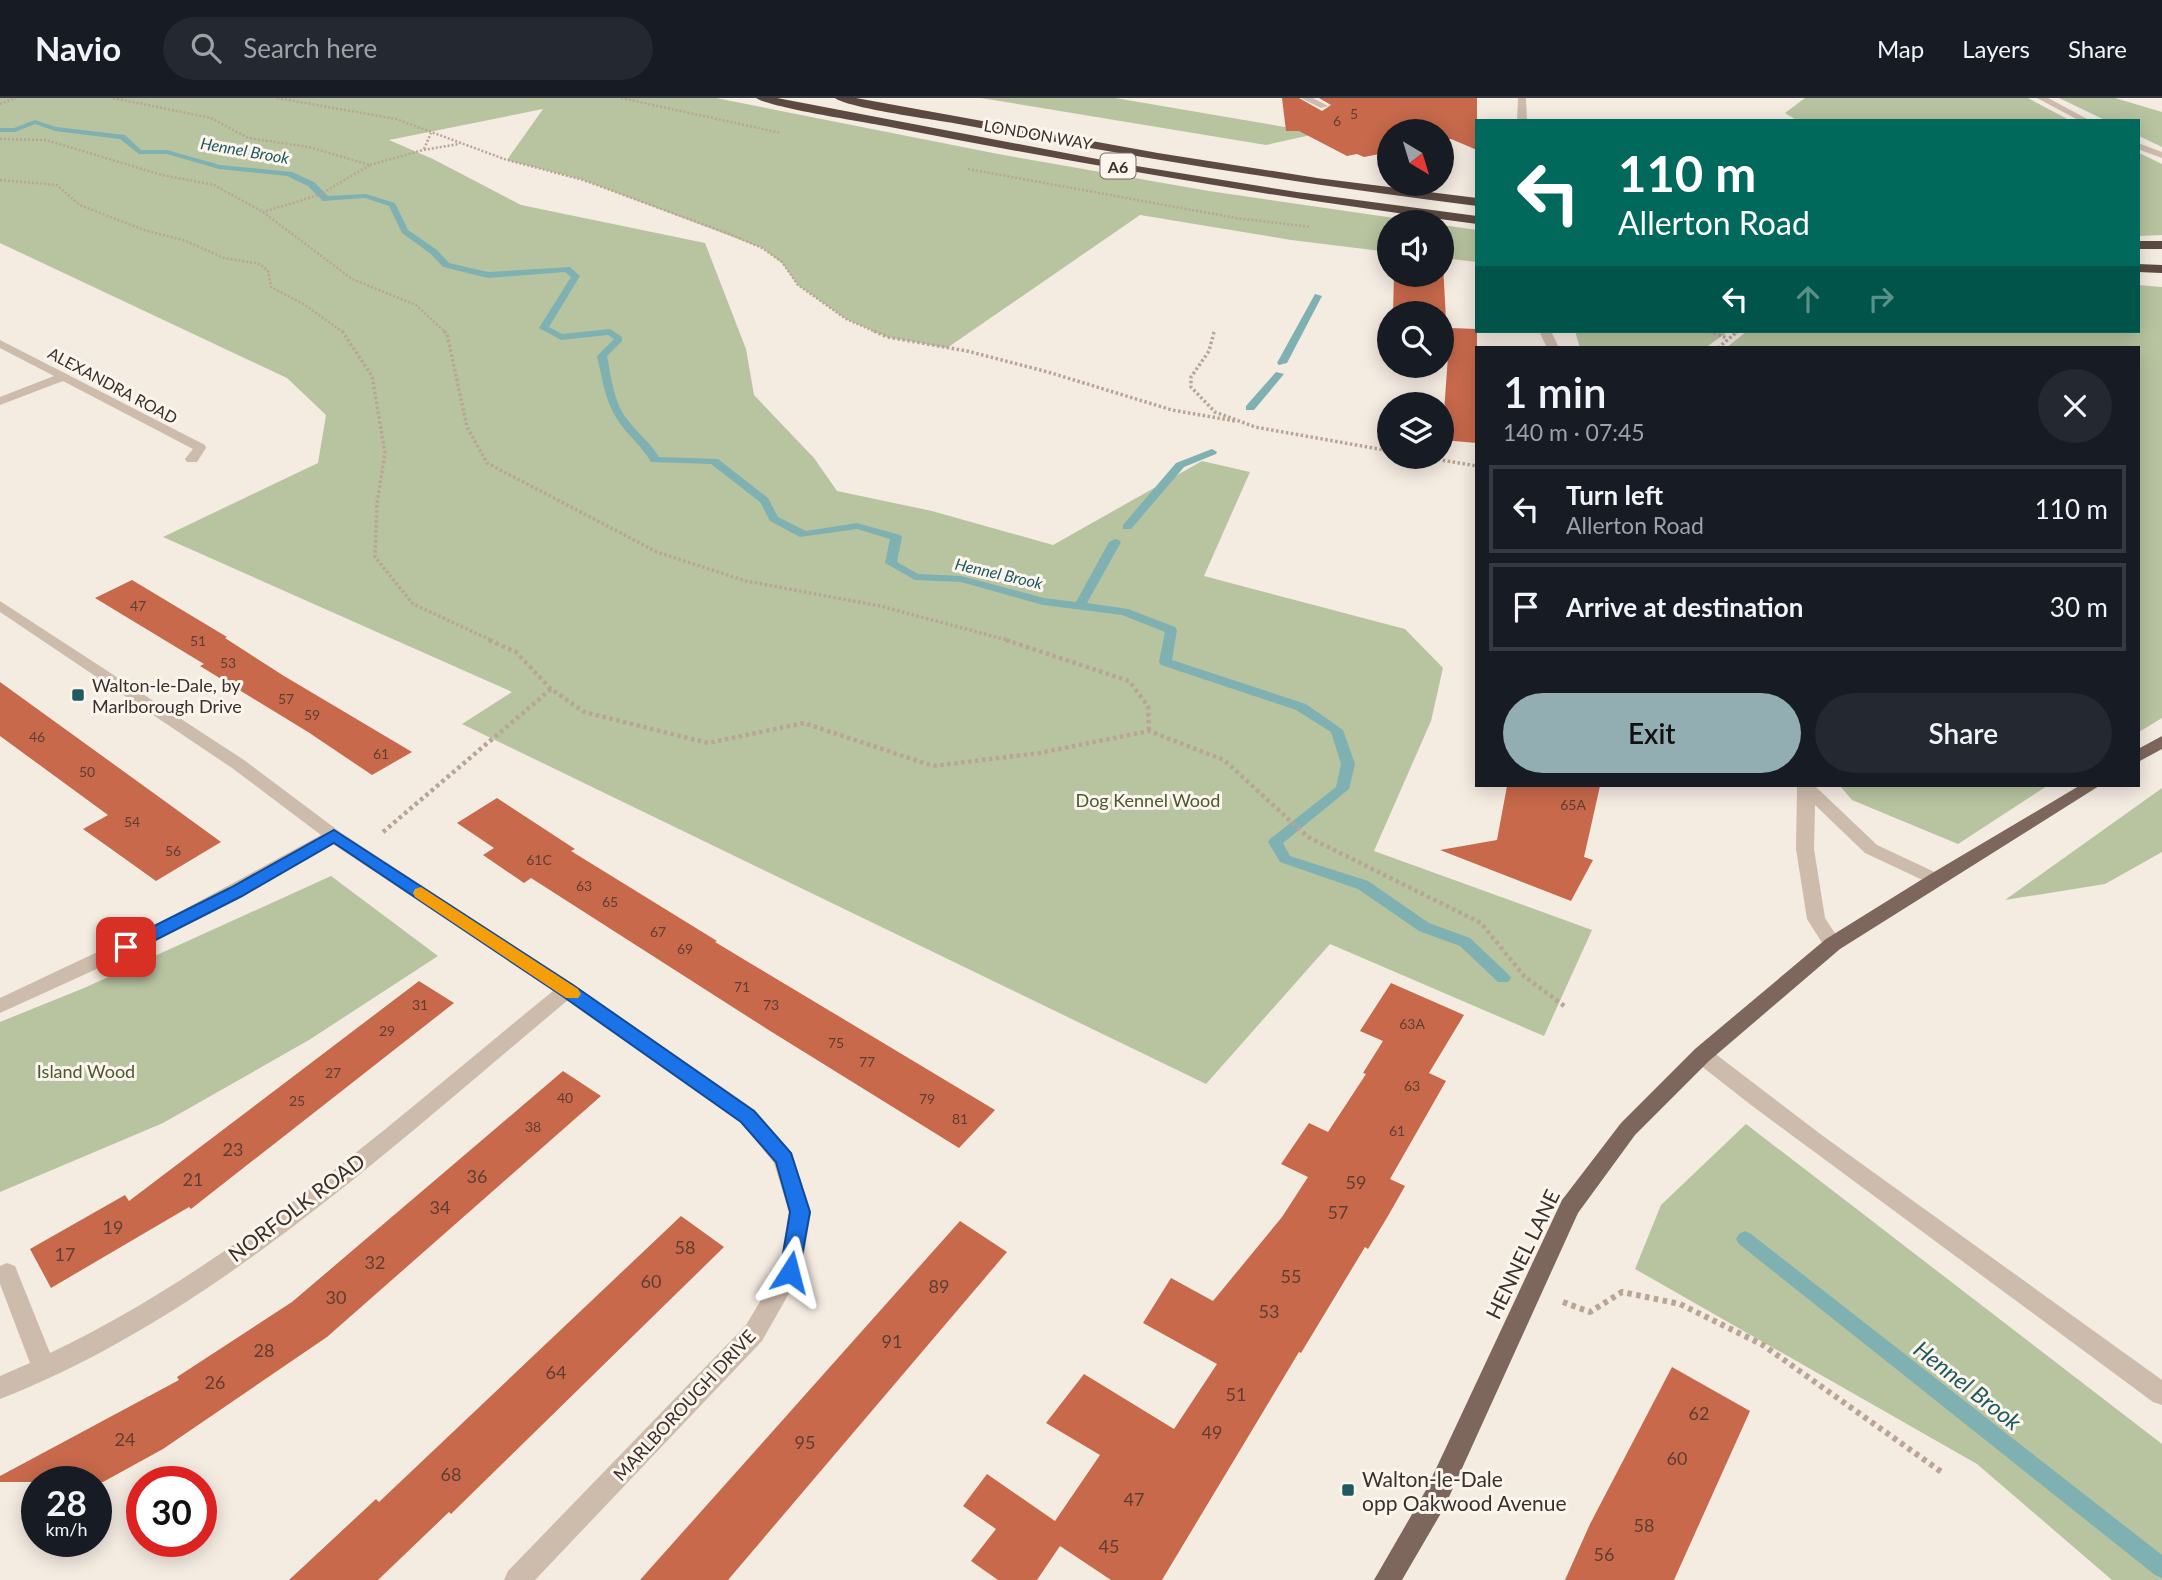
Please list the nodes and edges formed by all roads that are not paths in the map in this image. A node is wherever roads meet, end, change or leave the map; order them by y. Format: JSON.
{"nodes":[{"id":1,"x":761,"y":98,"type":"edge"},
{"id":2,"x":840,"y":98,"type":"edge"},
{"id":3,"x":1304,"y":98,"type":"edge"},
{"id":4,"x":1522,"y":98,"type":"edge"},
{"id":5,"x":2042,"y":98,"type":"edge"},
{"id":6,"x":1324,"y":106,"type":"dead end"},
{"id":7,"x":1522,"y":119,"type":"edge"},
{"id":8,"x":2083,"y":119,"type":"edge"},
{"id":9,"x":2140,"y":147,"type":"edge"},
{"id":10,"x":2162,"y":155,"type":"edge"},
{"id":11,"x":1475,"y":202,"type":"edge"},
{"id":12,"x":1475,"y":219,"type":"edge"},
{"id":13,"x":2140,"y":245,"type":"edge"},
{"id":14,"x":2162,"y":246,"type":"edge"},
{"id":15,"x":2140,"y":268,"type":"edge"},
{"id":16,"x":2162,"y":269,"type":"edge"},
{"id":17,"x":0,"y":343,"type":"edge"},
{"id":18,"x":63,"y":377,"type":"junction"},
{"id":19,"x":0,"y":401,"type":"edge"},
{"id":20,"x":192,"y":458,"type":"dead end"},
{"id":21,"x":0,"y":605,"type":"edge"},
{"id":22,"x":2162,"y":741,"type":"edge"},
{"id":23,"x":2140,"y":756,"type":"edge"},
{"id":24,"x":1806,"y":787,"type":"edge"},
{"id":25,"x":2089,"y":787,"type":"edge"},
{"id":26,"x":334,"y":836,"type":"junction"},
{"id":27,"x":1934,"y":879,"type":"junction"},
{"id":28,"x":1833,"y":944,"type":"junction"},
{"id":29,"x":567,"y":990,"type":"junction"},
{"id":30,"x":0,"y":1006,"type":"edge"},
{"id":31,"x":1702,"y":1055,"type":"junction"},
{"id":32,"x":7,"y":1273,"type":"dead end"},
{"id":33,"x":44,"y":1368,"type":"junction"},
{"id":34,"x":0,"y":1388,"type":"edge"},
{"id":35,"x":2162,"y":1394,"type":"edge"},
{"id":36,"x":517,"y":1580,"type":"edge"},
{"id":37,"x":1387,"y":1580,"type":"edge"}],
"edges":[{"from":1,"to":12,"type":"highway","name":"LONDON WAY","number":"A6"},
{"from":2,"to":11,"type":"highway","name":"LONDON WAY","number":"A6"},
{"from":3,"to":6,"type":"street"},
{"from":4,"to":7,"type":"street"},
{"from":5,"to":8,"type":"street"},
{"from":9,"to":10,"type":"street"},
{"from":13,"to":14,"type":"highway"},
{"from":15,"to":16,"type":"highway"},
{"from":17,"to":18,"type":"street","name":"ALEXANDRA ROAD"},
{"from":18,"to":19,"type":"street"},
{"from":18,"to":20,"type":"street","name":"ALEXANDRA ROAD"},
{"from":21,"to":26,"type":"street","name":"MARLBOROUGH DRIVE"},
{"from":22,"to":23,"type":"main road"},
{"from":24,"to":27,"type":"street"},
{"from":24,"to":28,"type":"street"},
{"from":25,"to":27,"type":"main road","name":"HENNEL LANE"},
{"from":26,"to":29,"type":"street","name":"MARLBOROUGH DRIVE"},
{"from":26,"to":30,"type":"street"},
{"from":27,"to":28,"type":"main road","name":"HENNEL LANE"},
{"from":28,"to":31,"type":"main road","name":"HENNEL LANE"},
{"from":29,"to":33,"type":"street","name":"NORFOLK ROAD"},
{"from":29,"to":36,"type":"street","name":"MARLBOROUGH DRIVE"},
{"from":31,"to":35,"type":"street"},
{"from":31,"to":37,"type":"main road","name":"HENNEL LANE"},
{"from":32,"to":33,"type":"street"},
{"from":33,"to":34,"type":"street","name":"NORFOLK ROAD"}]}
